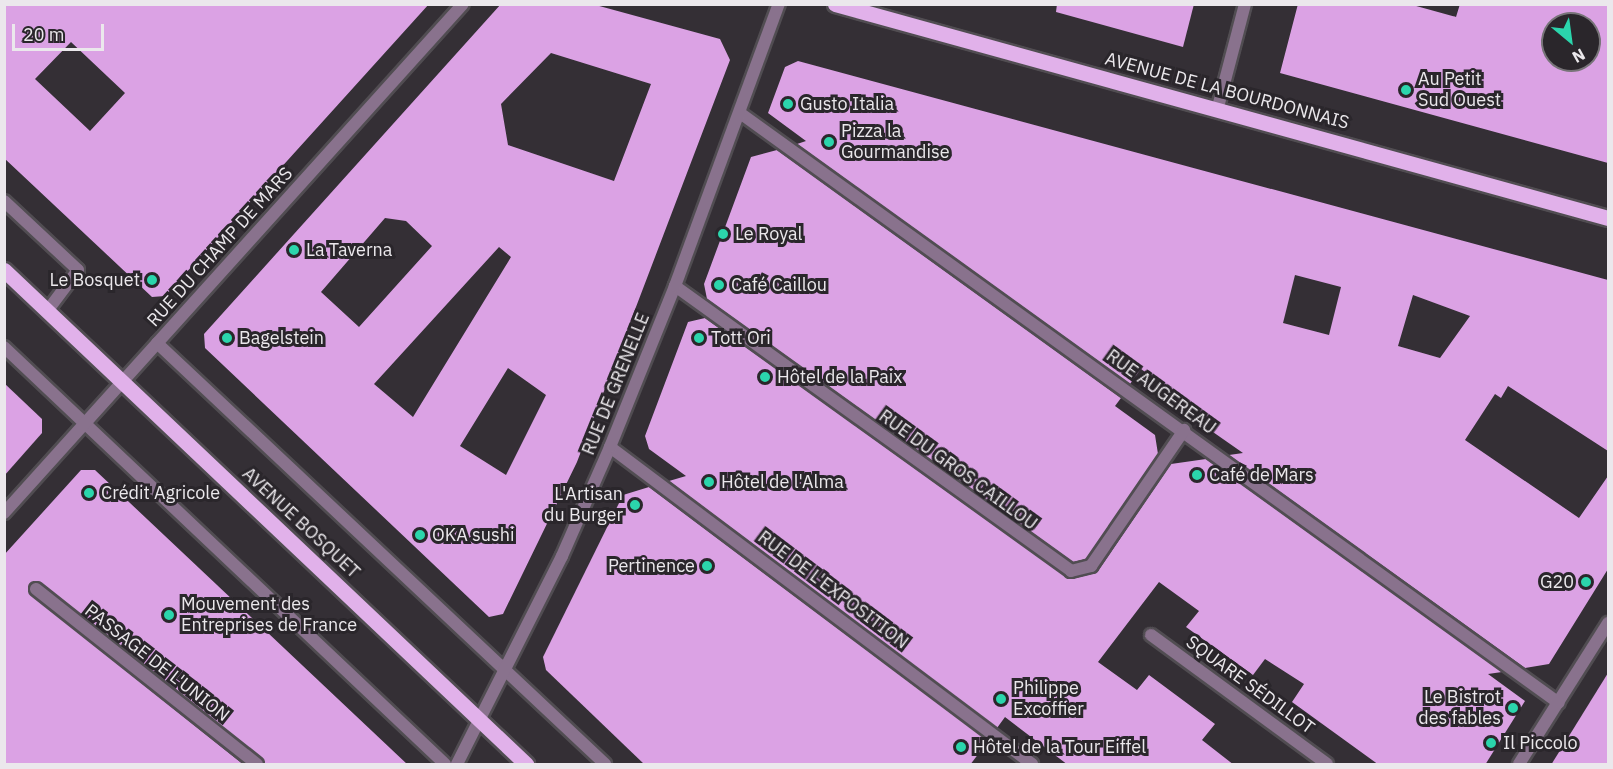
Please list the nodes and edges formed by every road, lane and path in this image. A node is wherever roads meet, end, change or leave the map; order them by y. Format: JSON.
{"nodes":[{"id":1,"x":463,"y":4,"type":"edge"},
{"id":2,"x":779,"y":4,"type":"edge"},
{"id":3,"x":835,"y":4,"type":"edge"},
{"id":4,"x":1245,"y":4,"type":"edge"},
{"id":5,"x":1218,"y":107,"type":"junction"},
{"id":6,"x":740,"y":113,"type":"junction"},
{"id":7,"x":4,"y":201,"type":"edge"},
{"id":8,"x":1608,"y":218,"type":"edge"},
{"id":9,"x":4,"y":270,"type":"edge"},
{"id":10,"x":675,"y":286,"type":"junction"},
{"id":11,"x":48,"y":310,"type":"junction"},
{"id":12,"x":157,"y":343,"type":"junction"},
{"id":13,"x":4,"y":347,"type":"edge"},
{"id":14,"x":122,"y":381,"type":"junction"},
{"id":15,"x":85,"y":422,"type":"junction"},
{"id":16,"x":1184,"y":430,"type":"junction"},
{"id":17,"x":610,"y":447,"type":"junction"},
{"id":18,"x":4,"y":513,"type":"edge"},
{"id":19,"x":36,"y":589,"type":"dead end"},
{"id":20,"x":1608,"y":622,"type":"edge"},
{"id":21,"x":1151,"y":635,"type":"dead end"},
{"id":22,"x":506,"y":670,"type":"junction"},
{"id":23,"x":1559,"y":702,"type":"junction"},
{"id":24,"x":482,"y":721,"type":"junction"},
{"id":25,"x":257,"y":765,"type":"edge"},
{"id":26,"x":445,"y":765,"type":"edge"},
{"id":27,"x":458,"y":765,"type":"edge"},
{"id":28,"x":526,"y":765,"type":"edge"},
{"id":29,"x":605,"y":765,"type":"edge"},
{"id":30,"x":1032,"y":765,"type":"edge"},
{"id":31,"x":1328,"y":765,"type":"edge"},
{"id":32,"x":1520,"y":765,"type":"edge"}],
"edges":[{"from":1,"to":12,"type":"street","name":"RUE DU CHAMP DE MARS"},
{"from":2,"to":6,"type":"street","name":"RUE DE GRENELLE"},
{"from":3,"to":5,"type":"main road","name":"AVENUE DE LA BOURDONNAIS"},
{"from":4,"to":5,"type":"street"},
{"from":5,"to":8,"type":"main road","name":"AVENUE DE LA BOURDONNAIS"},
{"from":6,"to":10,"type":"street","name":"RUE DE GRENELLE"},
{"from":6,"to":16,"type":"street","name":"RUE AUGEREAU"},
{"from":7,"to":11,"type":"street"},
{"from":9,"to":11,"type":"main road","name":"AVENUE BOSQUET"},
{"from":10,"to":16,"type":"street","name":"RUE DU GROS CAILLOU"},
{"from":10,"to":17,"type":"street","name":"RUE DE GRENELLE"},
{"from":11,"to":14,"type":"main road","name":"AVENUE BOSQUET"},
{"from":12,"to":14,"type":"street","name":"RUE DU CHAMP DE MARS"},
{"from":12,"to":22,"type":"street","name":"AVENUE BOSQUET"},
{"from":13,"to":15,"type":"street"},
{"from":14,"to":15,"type":"street","name":"RUE DU CHAMP DE MARS"},
{"from":14,"to":24,"type":"main road","name":"AVENUE BOSQUET"},
{"from":15,"to":18,"type":"street","name":"RUE DU CHAMP DE MARS"},
{"from":15,"to":26,"type":"street"},
{"from":16,"to":23,"type":"street","name":"RUE AUGEREAU"},
{"from":17,"to":22,"type":"street","name":"RUE DE GRENELLE"},
{"from":17,"to":30,"type":"street","name":"RUE DE L'EXPOSITION"},
{"from":19,"to":25,"type":"street","name":"PASSAGE DE L'UNION"},
{"from":20,"to":23,"type":"street"},
{"from":21,"to":31,"type":"street","name":"SQUARE SÉDILLOT"},
{"from":22,"to":24,"type":"street","name":"RUE DE GRENELLE"},
{"from":22,"to":29,"type":"street","name":"AVENUE BOSQUET"},
{"from":23,"to":32,"type":"street"},
{"from":24,"to":27,"type":"street","name":"RUE DE GRENELLE"},
{"from":24,"to":28,"type":"main road","name":"AVENUE BOSQUET"}]}
